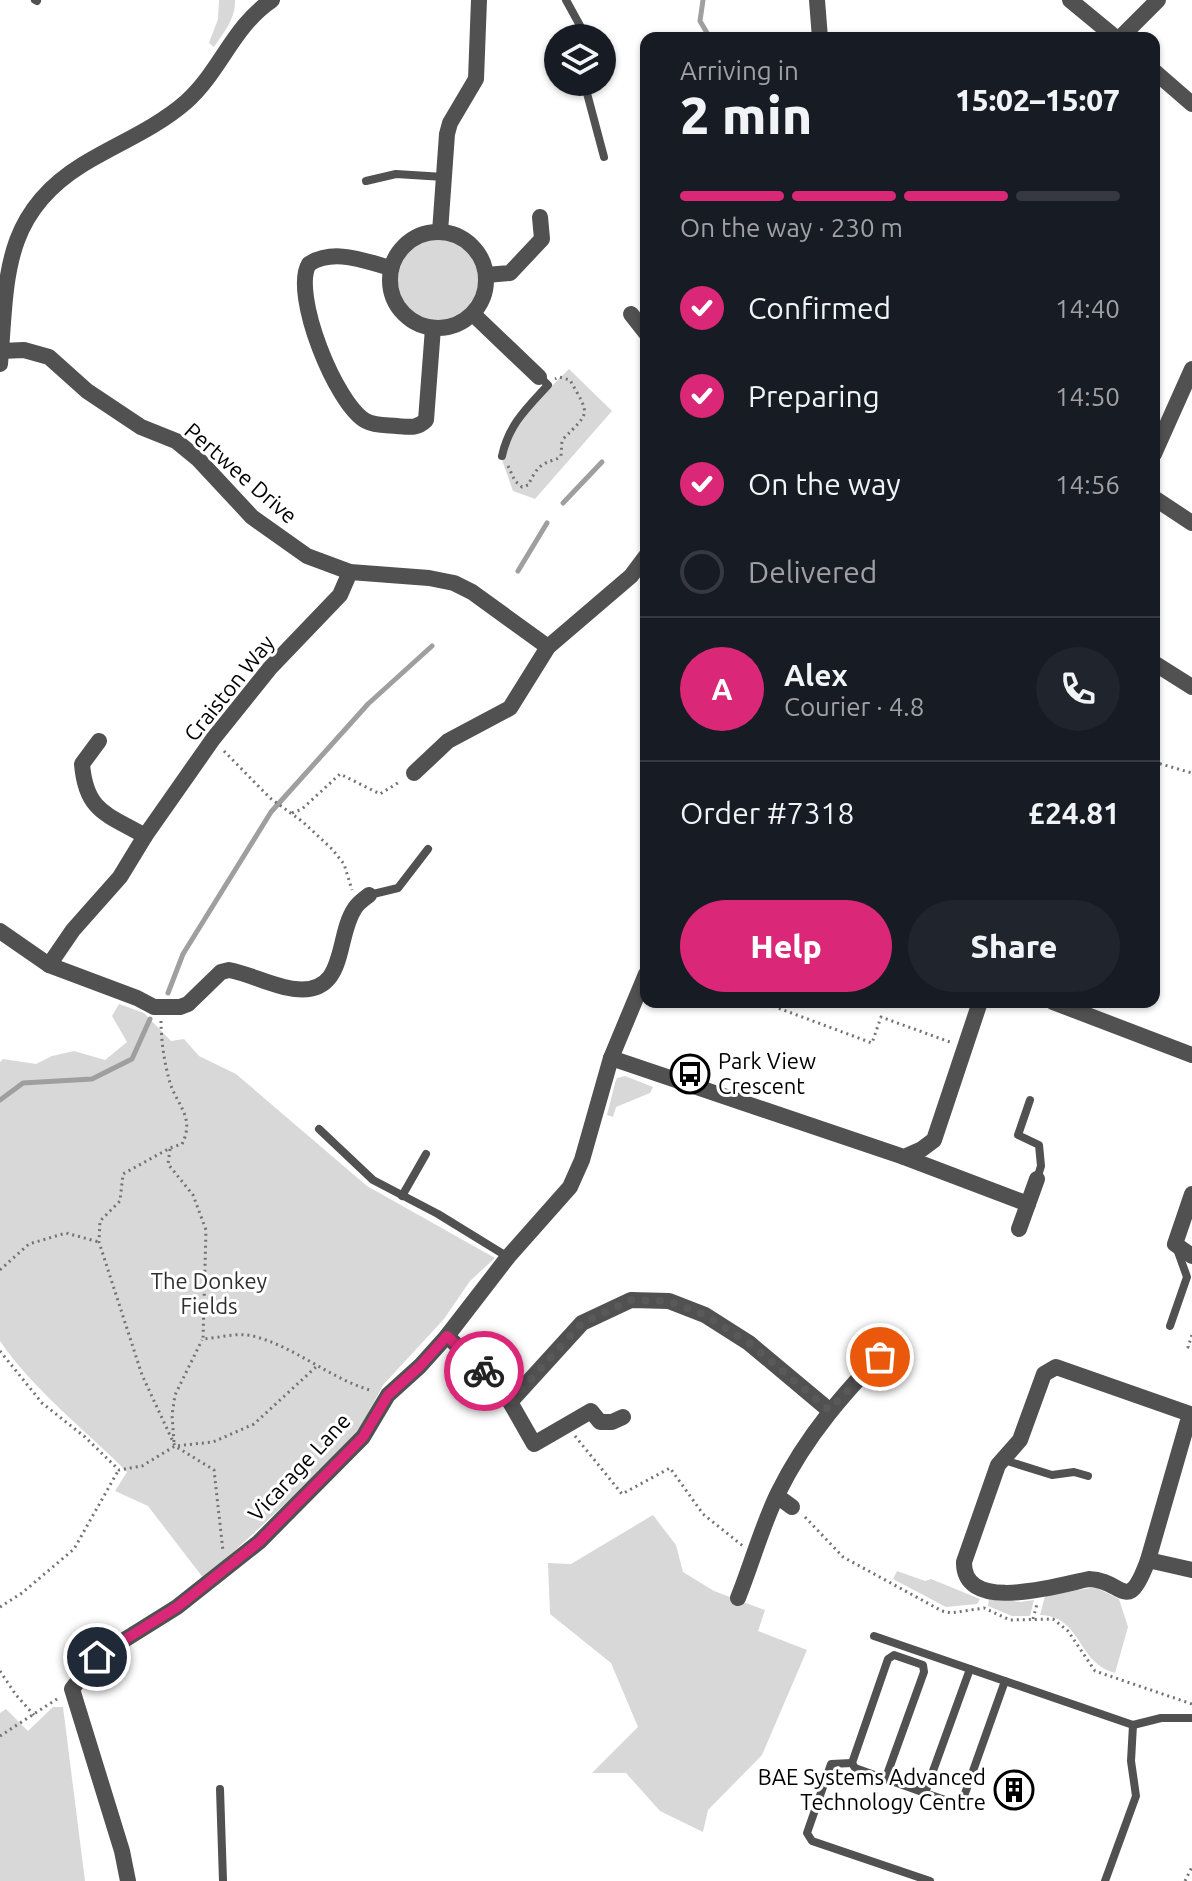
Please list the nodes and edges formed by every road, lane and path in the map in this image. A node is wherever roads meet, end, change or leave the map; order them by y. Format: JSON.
{"nodes":[{"id":1,"x":479,"y":0,"type":"edge"},
{"id":2,"x":566,"y":0,"type":"edge"},
{"id":3,"x":817,"y":0,"type":"edge"},
{"id":4,"x":1070,"y":0,"type":"edge"},
{"id":5,"x":1158,"y":0,"type":"edge"},
{"id":6,"x":260,"y":3,"type":"edge"},
{"id":7,"x":579,"y":24,"type":"edge"},
{"id":8,"x":820,"y":32,"type":"edge"},
{"id":9,"x":1110,"y":32,"type":"edge"},
{"id":10,"x":1124,"y":32,"type":"edge"},
{"id":11,"x":1160,"y":76,"type":"edge"},
{"id":12,"x":588,"y":96,"type":"edge"},
{"id":13,"x":1192,"y":104,"type":"edge"},
{"id":14,"x":604,"y":157,"type":"dead end"},
{"id":15,"x":444,"y":177,"type":"junction"},
{"id":16,"x":366,"y":181,"type":"dead end"},
{"id":17,"x":540,"y":217,"type":"dead end"},
{"id":18,"x":440,"y":232,"type":"junction"},
{"id":19,"x":5,"y":259,"type":"edge"},
{"id":20,"x":391,"y":268,"type":"junction"},
{"id":21,"x":486,"y":275,"type":"junction"},
{"id":22,"x":473,"y":314,"type":"junction"},
{"id":23,"x":433,"y":328,"type":"junction"},
{"id":24,"x":1,"y":351,"type":"edge"},
{"id":25,"x":0,"y":364,"type":"edge"},
{"id":26,"x":1192,"y":369,"type":"edge"},
{"id":27,"x":544,"y":381,"type":"junction"},
{"id":28,"x":1160,"y":441,"type":"edge"},
{"id":29,"x":502,"y":456,"type":"joint"},
{"id":30,"x":1160,"y":502,"type":"edge"},
{"id":31,"x":1192,"y":523,"type":"edge"},
{"id":32,"x":640,"y":565,"type":"edge"},
{"id":33,"x":350,"y":572,"type":"junction"},
{"id":34,"x":548,"y":647,"type":"junction"},
{"id":35,"x":1160,"y":666,"type":"edge"},
{"id":36,"x":1191,"y":684,"type":"edge"},
{"id":37,"x":213,"y":739,"type":"junction"},
{"id":38,"x":99,"y":741,"type":"dead end"},
{"id":39,"x":1160,"y":764,"type":"edge"},
{"id":40,"x":414,"y":773,"type":"joint"},
{"id":41,"x":1192,"y":773,"type":"edge"},
{"id":42,"x":292,"y":813,"type":"junction"},
{"id":43,"x":145,"y":836,"type":"junction"},
{"id":44,"x":428,"y":849,"type":"dead end"},
{"id":45,"x":363,"y":900,"type":"junction"},
{"id":46,"x":0,"y":931,"type":"edge"},
{"id":47,"x":49,"y":965,"type":"junction"},
{"id":48,"x":640,"y":988,"type":"edge"},
{"id":49,"x":163,"y":1007,"type":"junction"},
{"id":50,"x":778,"y":1008,"type":"edge"},
{"id":51,"x":978,"y":1008,"type":"edge"},
{"id":52,"x":1069,"y":1008,"type":"edge"},
{"id":53,"x":966,"y":1047,"type":"junction"},
{"id":54,"x":1192,"y":1055,"type":"edge"},
{"id":55,"x":611,"y":1058,"type":"junction"},
{"id":56,"x":1030,"y":1100,"type":"dead end"},
{"id":57,"x":319,"y":1129,"type":"dead end"},
{"id":58,"x":170,"y":1148,"type":"junction"},
{"id":59,"x":426,"y":1154,"type":"dead end"},
{"id":60,"x":904,"y":1157,"type":"junction"},
{"id":61,"x":1037,"y":1179,"type":"joint"},
{"id":62,"x":1192,"y":1194,"type":"edge"},
{"id":63,"x":402,"y":1196,"type":"junction"},
{"id":64,"x":1028,"y":1204,"type":"junction"},
{"id":65,"x":1019,"y":1229,"type":"dead end"},
{"id":66,"x":99,"y":1242,"type":"junction"},
{"id":67,"x":1175,"y":1244,"type":"junction"},
{"id":68,"x":1192,"y":1256,"type":"edge"},
{"id":69,"x":508,"y":1257,"type":"junction"},
{"id":70,"x":0,"y":1270,"type":"edge"},
{"id":71,"x":1170,"y":1326,"type":"dead end"},
{"id":72,"x":1192,"y":1335,"type":"edge"},
{"id":73,"x":447,"y":1336,"type":"junction"},
{"id":74,"x":203,"y":1339,"type":"junction"},
{"id":75,"x":891,"y":1345,"type":"dead end"},
{"id":76,"x":1192,"y":1349,"type":"edge"},
{"id":77,"x":0,"y":1351,"type":"edge"},
{"id":78,"x":317,"y":1366,"type":"junction"},
{"id":79,"x":388,"y":1395,"type":"junction"},
{"id":80,"x":510,"y":1402,"type":"junction"},
{"id":81,"x":829,"y":1410,"type":"junction"},
{"id":82,"x":1191,"y":1410,"type":"edge"},
{"id":83,"x":623,"y":1417,"type":"dead end"},
{"id":84,"x":565,"y":1424,"type":"junction"},
{"id":85,"x":175,"y":1446,"type":"junction"},
{"id":86,"x":1003,"y":1460,"type":"junction"},
{"id":87,"x":119,"y":1470,"type":"junction"},
{"id":88,"x":1088,"y":1476,"type":"dead end"},
{"id":89,"x":777,"y":1496,"type":"junction"},
{"id":90,"x":792,"y":1507,"type":"joint"},
{"id":91,"x":755,"y":1556,"type":"junction"},
{"id":92,"x":1148,"y":1560,"type":"junction"},
{"id":93,"x":225,"y":1570,"type":"junction"},
{"id":94,"x":1192,"y":1570,"type":"edge"},
{"id":95,"x":738,"y":1598,"type":"dead end"},
{"id":96,"x":0,"y":1607,"type":"edge"},
{"id":97,"x":874,"y":1636,"type":"dead end"},
{"id":98,"x":970,"y":1669,"type":"junction"},
{"id":99,"x":0,"y":1671,"type":"edge"},
{"id":100,"x":1005,"y":1681,"type":"junction"},
{"id":101,"x":72,"y":1689,"type":"junction"},
{"id":102,"x":1192,"y":1704,"type":"edge"},
{"id":103,"x":34,"y":1715,"type":"junction"},
{"id":104,"x":1192,"y":1719,"type":"edge"},
{"id":105,"x":1133,"y":1725,"type":"junction"},
{"id":106,"x":0,"y":1736,"type":"edge"},
{"id":107,"x":852,"y":1763,"type":"junction"},
{"id":108,"x":885,"y":1780,"type":"junction"},
{"id":109,"x":220,"y":1789,"type":"dead end"},
{"id":110,"x":925,"y":1793,"type":"junction"},
{"id":111,"x":1192,"y":1867,"type":"edge"},
{"id":112,"x":128,"y":1881,"type":"edge"},
{"id":113,"x":223,"y":1881,"type":"edge"},
{"id":114,"x":930,"y":1881,"type":"edge"},
{"id":115,"x":1105,"y":1881,"type":"edge"},
{"id":116,"x":1185,"y":1881,"type":"edge"}],
"edges":[{"from":1,"to":15,"type":"street"},
{"from":2,"to":7,"type":"lane"},
{"from":3,"to":8,"type":"street"},
{"from":4,"to":9,"type":"street"},
{"from":5,"to":10,"type":"street"},
{"from":6,"to":19,"type":"street"},
{"from":11,"to":13,"type":"street"},
{"from":12,"to":14,"type":"lane"},
{"from":15,"to":16,"type":"lane"},
{"from":15,"to":18,"type":"street"},
{"from":17,"to":21,"type":"street"},
{"from":18,"to":20,"type":"street"},
{"from":18,"to":21,"type":"street"},
{"from":19,"to":24,"type":"street"},
{"from":20,"to":23,"type":"street"},
{"from":20,"to":23,"type":"street"},
{"from":21,"to":22,"type":"street"},
{"from":22,"to":23,"type":"street"},
{"from":22,"to":27,"type":"street"},
{"from":24,"to":25,"type":"street"},
{"from":24,"to":33,"type":"street","name":"Pertwee Drive"},
{"from":26,"to":28,"type":"street"},
{"from":27,"to":29,"type":"lane"},
{"from":27,"to":29,"type":"path"},
{"from":30,"to":31,"type":"street"},
{"from":32,"to":34,"type":"street"},
{"from":33,"to":34,"type":"street","name":"Pertwee Drive"},
{"from":33,"to":37,"type":"street","name":"Craiston Way"},
{"from":34,"to":40,"type":"street"},
{"from":35,"to":36,"type":"street"},
{"from":37,"to":42,"type":"path"},
{"from":37,"to":43,"type":"street","name":"Craiston Way"},
{"from":38,"to":43,"type":"street"},
{"from":39,"to":41,"type":"path"},
{"from":40,"to":42,"type":"path"},
{"from":42,"to":45,"type":"path"},
{"from":43,"to":47,"type":"street","name":"Craiston Way"},
{"from":44,"to":45,"type":"lane"},
{"from":45,"to":49,"type":"street"},
{"from":46,"to":47,"type":"street"},
{"from":47,"to":49,"type":"street"},
{"from":48,"to":55,"type":"street","name":"Vicarage Lane"},
{"from":49,"to":58,"type":"path"},
{"from":50,"to":53,"type":"path"},
{"from":51,"to":53,"type":"street"},
{"from":52,"to":54,"type":"street"},
{"from":53,"to":60,"type":"street"},
{"from":55,"to":60,"type":"street"},
{"from":55,"to":69,"type":"street","name":"Vicarage Lane"},
{"from":56,"to":61,"type":"lane"},
{"from":57,"to":63,"type":"lane"},
{"from":58,"to":66,"type":"path"},
{"from":58,"to":74,"type":"path"},
{"from":59,"to":63,"type":"lane"},
{"from":60,"to":64,"type":"street"},
{"from":61,"to":64,"type":"street"},
{"from":62,"to":67,"type":"street"},
{"from":63,"to":69,"type":"lane"},
{"from":64,"to":65,"type":"street"},
{"from":66,"to":70,"type":"path"},
{"from":66,"to":85,"type":"path"},
{"from":67,"to":68,"type":"street"},
{"from":67,"to":71,"type":"lane"},
{"from":69,"to":73,"type":"street","name":"Vicarage Lane"},
{"from":72,"to":76,"type":"path"},
{"from":73,"to":79,"type":"street","name":"Vicarage Lane"},
{"from":73,"to":80,"type":"street"},
{"from":74,"to":78,"type":"path"},
{"from":74,"to":85,"type":"path"},
{"from":75,"to":81,"type":"street"},
{"from":77,"to":87,"type":"path"},
{"from":78,"to":79,"type":"path"},
{"from":78,"to":85,"type":"path"},
{"from":79,"to":93,"type":"street","name":"Vicarage Lane"},
{"from":80,"to":81,"type":"street"},
{"from":80,"to":84,"type":"street"},
{"from":81,"to":89,"type":"street"},
{"from":82,"to":86,"type":"street"},
{"from":82,"to":92,"type":"street"},
{"from":83,"to":84,"type":"street"},
{"from":84,"to":91,"type":"path"},
{"from":85,"to":87,"type":"path"},
{"from":85,"to":93,"type":"path"},
{"from":86,"to":88,"type":"lane"},
{"from":86,"to":92,"type":"street"},
{"from":87,"to":96,"type":"path"},
{"from":89,"to":90,"type":"street"},
{"from":89,"to":91,"type":"street"},
{"from":90,"to":102,"type":"path"},
{"from":91,"to":95,"type":"street"},
{"from":92,"to":94,"type":"street"},
{"from":93,"to":101,"type":"street","name":"Vicarage Lane"},
{"from":97,"to":98,"type":"lane"},
{"from":98,"to":100,"type":"lane"},
{"from":98,"to":110,"type":"lane"},
{"from":99,"to":103,"type":"path"},
{"from":100,"to":105,"type":"lane"},
{"from":100,"to":110,"type":"lane"},
{"from":101,"to":103,"type":"path"},
{"from":101,"to":112,"type":"street"},
{"from":103,"to":106,"type":"path"},
{"from":104,"to":105,"type":"lane"},
{"from":105,"to":115,"type":"lane"},
{"from":107,"to":108,"type":"lane"},
{"from":107,"to":108,"type":"lane"},
{"from":107,"to":114,"type":"lane"},
{"from":108,"to":110,"type":"lane"},
{"from":109,"to":113,"type":"lane"},
{"from":111,"to":116,"type":"path"}]}
